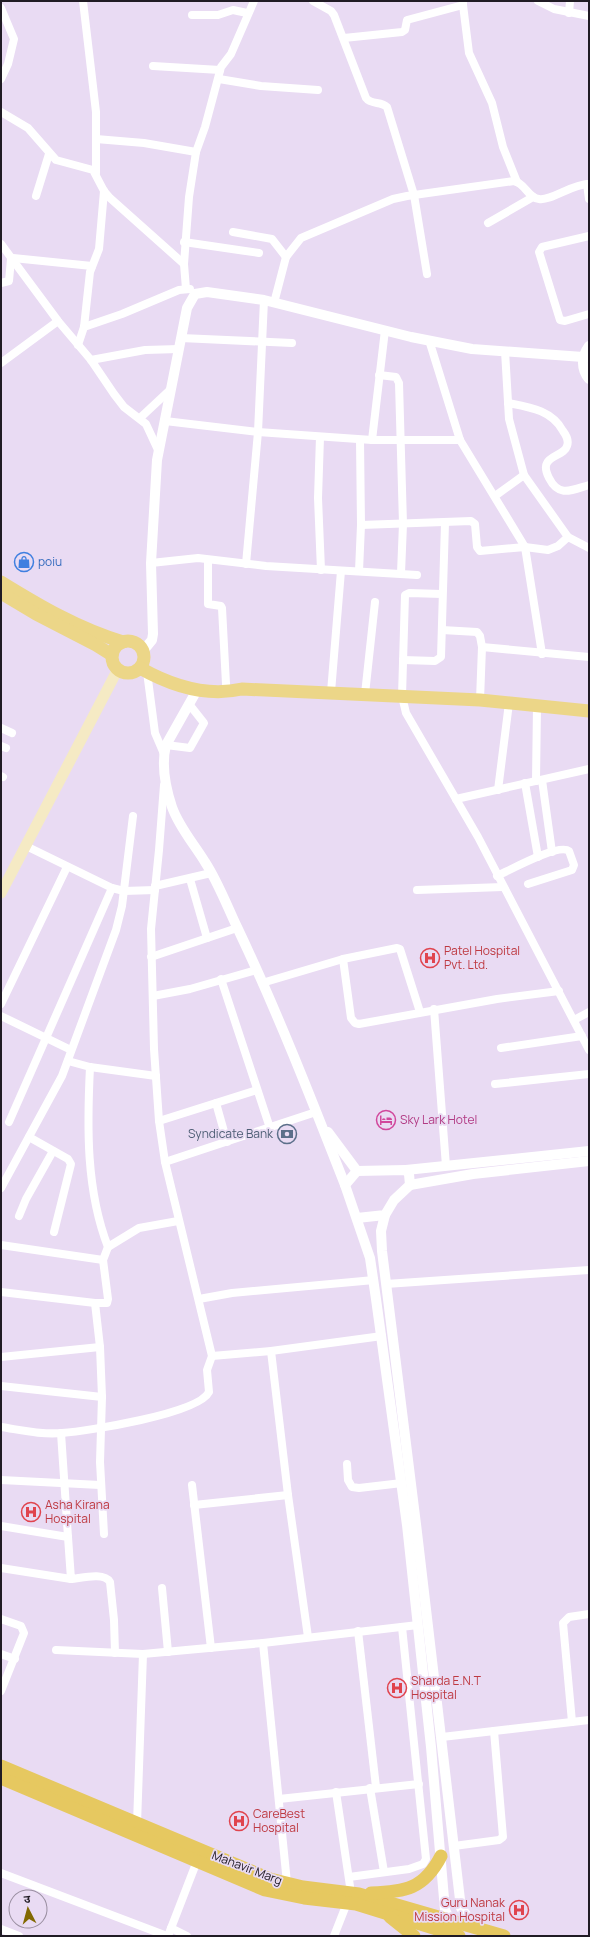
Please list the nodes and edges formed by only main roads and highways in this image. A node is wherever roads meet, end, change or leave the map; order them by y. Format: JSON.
{"nodes":[{"id":1,"x":2,"y":587,"type":"edge"},
{"id":2,"x":123,"y":642,"type":"junction"},
{"id":3,"x":112,"y":655,"type":"junction"},
{"id":4,"x":143,"y":663,"type":"junction"},
{"id":5,"x":118,"y":669,"type":"junction"},
{"id":6,"x":242,"y":689,"type":"junction"},
{"id":7,"x":587,"y":711,"type":"edge"},
{"id":8,"x":5,"y":877,"type":"edge"},
{"id":9,"x":1,"y":894,"type":"edge"},
{"id":10,"x":1,"y":1766,"type":"edge"},
{"id":11,"x":1,"y":1778,"type":"edge"},
{"id":12,"x":441,"y":1856,"type":"road end"},
{"id":13,"x":352,"y":1897,"type":"junction"},
{"id":14,"x":384,"y":1912,"type":"junction"},
{"id":15,"x":479,"y":1932,"type":"edge"},
{"id":16,"x":414,"y":1936,"type":"edge"},
{"id":17,"x":459,"y":1936,"type":"edge"},
{"id":18,"x":504,"y":1936,"type":"edge"}],
"edges":[{"from":1,"to":2,"type":"main road"},
{"from":1,"to":3,"type":"main road"},
{"from":2,"to":3,"type":"main road"},
{"from":2,"to":4,"type":"main road"},
{"from":3,"to":5,"type":"main road"},
{"from":4,"to":5,"type":"main road"},
{"from":4,"to":6,"type":"main road"},
{"from":4,"to":6,"type":"main road"},
{"from":5,"to":8,"type":"main road"},
{"from":6,"to":7,"type":"main road"},
{"from":8,"to":9,"type":"main road"},
{"from":10,"to":13,"type":"highway","name":"Mahavir Marg"},
{"from":11,"to":13,"type":"highway","name":"Mahavir Marg"},
{"from":12,"to":13,"type":"highway"},
{"from":13,"to":14,"type":"highway","name":"Mahavir Marg"},
{"from":13,"to":15,"type":"highway","name":"Mahavir Marg"},
{"from":14,"to":16,"type":"highway"},
{"from":14,"to":17,"type":"highway","name":"Mahavir Marg"},
{"from":15,"to":18,"type":"highway","name":"Mahavir Marg"}]}
